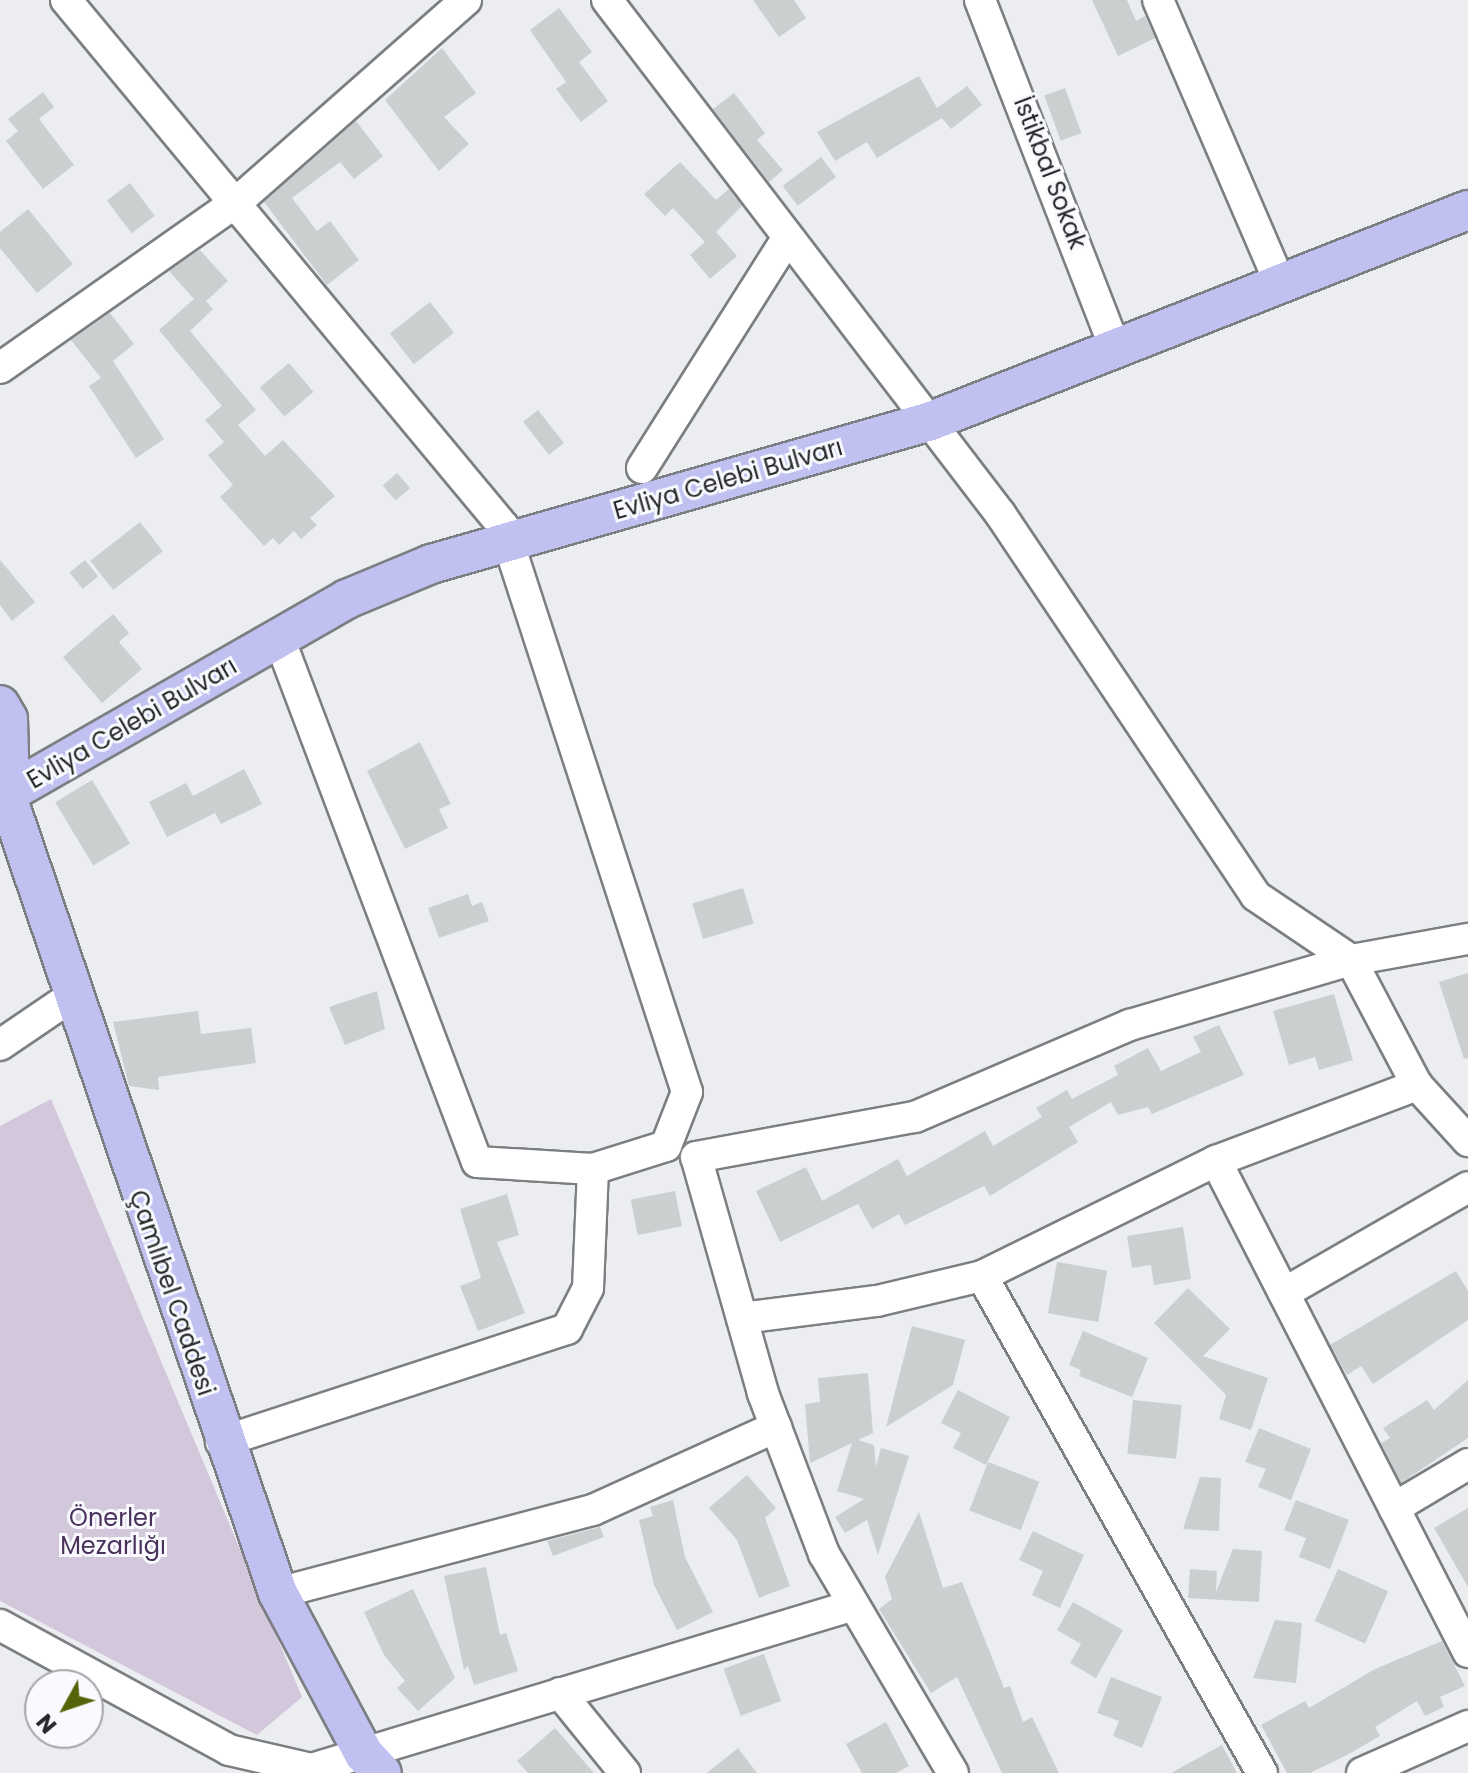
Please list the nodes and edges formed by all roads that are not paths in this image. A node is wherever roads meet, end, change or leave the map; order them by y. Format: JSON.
{"nodes":[{"id":1,"x":66,"y":0,"type":"edge"},
{"id":2,"x":466,"y":0,"type":"edge"},
{"id":3,"x":607,"y":0,"type":"edge"},
{"id":4,"x":980,"y":0,"type":"edge"},
{"id":5,"x":1158,"y":0,"type":"edge"},
{"id":6,"x":238,"y":201,"type":"junction"},
{"id":7,"x":1468,"y":210,"type":"edge"},
{"id":8,"x":786,"y":240,"type":"junction"},
{"id":9,"x":1274,"y":269,"type":"dead end"},
{"id":10,"x":1115,"y":348,"type":"junction"},
{"id":11,"x":0,"y":368,"type":"edge"},
{"id":12,"x":931,"y":421,"type":"junction"},
{"id":13,"x":642,"y":468,"type":"dead end"},
{"id":14,"x":508,"y":542,"type":"junction"},
{"id":15,"x":279,"y":638,"type":"junction"},
{"id":16,"x":0,"y":705,"type":"edge"},
{"id":17,"x":5,"y":784,"type":"edge"},
{"id":18,"x":1468,"y":939,"type":"edge"},
{"id":19,"x":1351,"y":960,"type":"junction"},
{"id":20,"x":72,"y":996,"type":"junction"},
{"id":21,"x":0,"y":1045,"type":"edge"},
{"id":22,"x":1417,"y":1085,"type":"junction"},
{"id":23,"x":1468,"y":1141,"type":"edge"},
{"id":24,"x":1216,"y":1161,"type":"junction"},
{"id":25,"x":593,"y":1169,"type":"junction"},
{"id":26,"x":1468,"y":1187,"type":"edge"},
{"id":27,"x":982,"y":1276,"type":"junction"},
{"id":28,"x":1284,"y":1293,"type":"junction"},
{"id":29,"x":742,"y":1318,"type":"junction"},
{"id":30,"x":776,"y":1427,"type":"junction"},
{"id":31,"x":221,"y":1442,"type":"junction"},
{"id":32,"x":1468,"y":1464,"type":"edge"},
{"id":33,"x":1394,"y":1508,"type":"junction"},
{"id":34,"x":278,"y":1593,"type":"junction"},
{"id":35,"x":854,"y":1605,"type":"junction"},
{"id":36,"x":0,"y":1625,"type":"edge"},
{"id":37,"x":1468,"y":1652,"type":"edge"},
{"id":38,"x":560,"y":1693,"type":"junction"},
{"id":39,"x":1468,"y":1726,"type":"edge"},
{"id":40,"x":373,"y":1764,"type":"edge"},
{"id":41,"x":942,"y":1769,"type":"edge"},
{"id":42,"x":625,"y":1773,"type":"edge"},
{"id":43,"x":1262,"y":1773,"type":"edge"},
{"id":44,"x":1362,"y":1773,"type":"edge"}],
"edges":[{"from":1,"to":6,"type":"street"},
{"from":2,"to":6,"type":"street"},
{"from":3,"to":8,"type":"street"},
{"from":4,"to":10,"type":"street","name":"İstikbal Sokak"},
{"from":5,"to":9,"type":"street"},
{"from":6,"to":11,"type":"street"},
{"from":6,"to":14,"type":"street"},
{"from":7,"to":10,"type":"main road","name":"Evliya Celebi Bulvarı"},
{"from":8,"to":12,"type":"street"},
{"from":8,"to":13,"type":"street"},
{"from":10,"to":12,"type":"main road","name":"Evliya Celebi Bulvarı"},
{"from":12,"to":14,"type":"main road","name":"Evliya Celebi Bulvarı"},
{"from":12,"to":19,"type":"street"},
{"from":14,"to":15,"type":"main road","name":"Evliya Celebi Bulvarı"},
{"from":14,"to":25,"type":"street"},
{"from":15,"to":17,"type":"main road","name":"Evliya Celebi Bulvarı"},
{"from":15,"to":25,"type":"street"},
{"from":16,"to":17,"type":"main road","name":"Çamlıbel Caddesi"},
{"from":17,"to":20,"type":"main road","name":"Çamlıbel Caddesi"},
{"from":18,"to":19,"type":"street"},
{"from":19,"to":22,"type":"street"},
{"from":19,"to":29,"type":"street"},
{"from":20,"to":21,"type":"street"},
{"from":20,"to":31,"type":"main road","name":"Çamlıbel Caddesi"},
{"from":22,"to":23,"type":"street"},
{"from":22,"to":24,"type":"street"},
{"from":24,"to":27,"type":"street"},
{"from":24,"to":28,"type":"street"},
{"from":25,"to":31,"type":"street"},
{"from":26,"to":28,"type":"street"},
{"from":27,"to":29,"type":"street"},
{"from":27,"to":43,"type":"street"},
{"from":28,"to":33,"type":"street"},
{"from":29,"to":30,"type":"street"},
{"from":30,"to":34,"type":"street"},
{"from":30,"to":35,"type":"street"},
{"from":31,"to":34,"type":"main road","name":"Çamlıbel Caddesi"},
{"from":32,"to":33,"type":"street"},
{"from":33,"to":37,"type":"street"},
{"from":34,"to":40,"type":"main road","name":"Çamlıbel Caddesi"},
{"from":35,"to":38,"type":"street"},
{"from":35,"to":41,"type":"street"},
{"from":36,"to":40,"type":"street"},
{"from":38,"to":40,"type":"street"},
{"from":38,"to":42,"type":"street"},
{"from":39,"to":44,"type":"street"}]}
